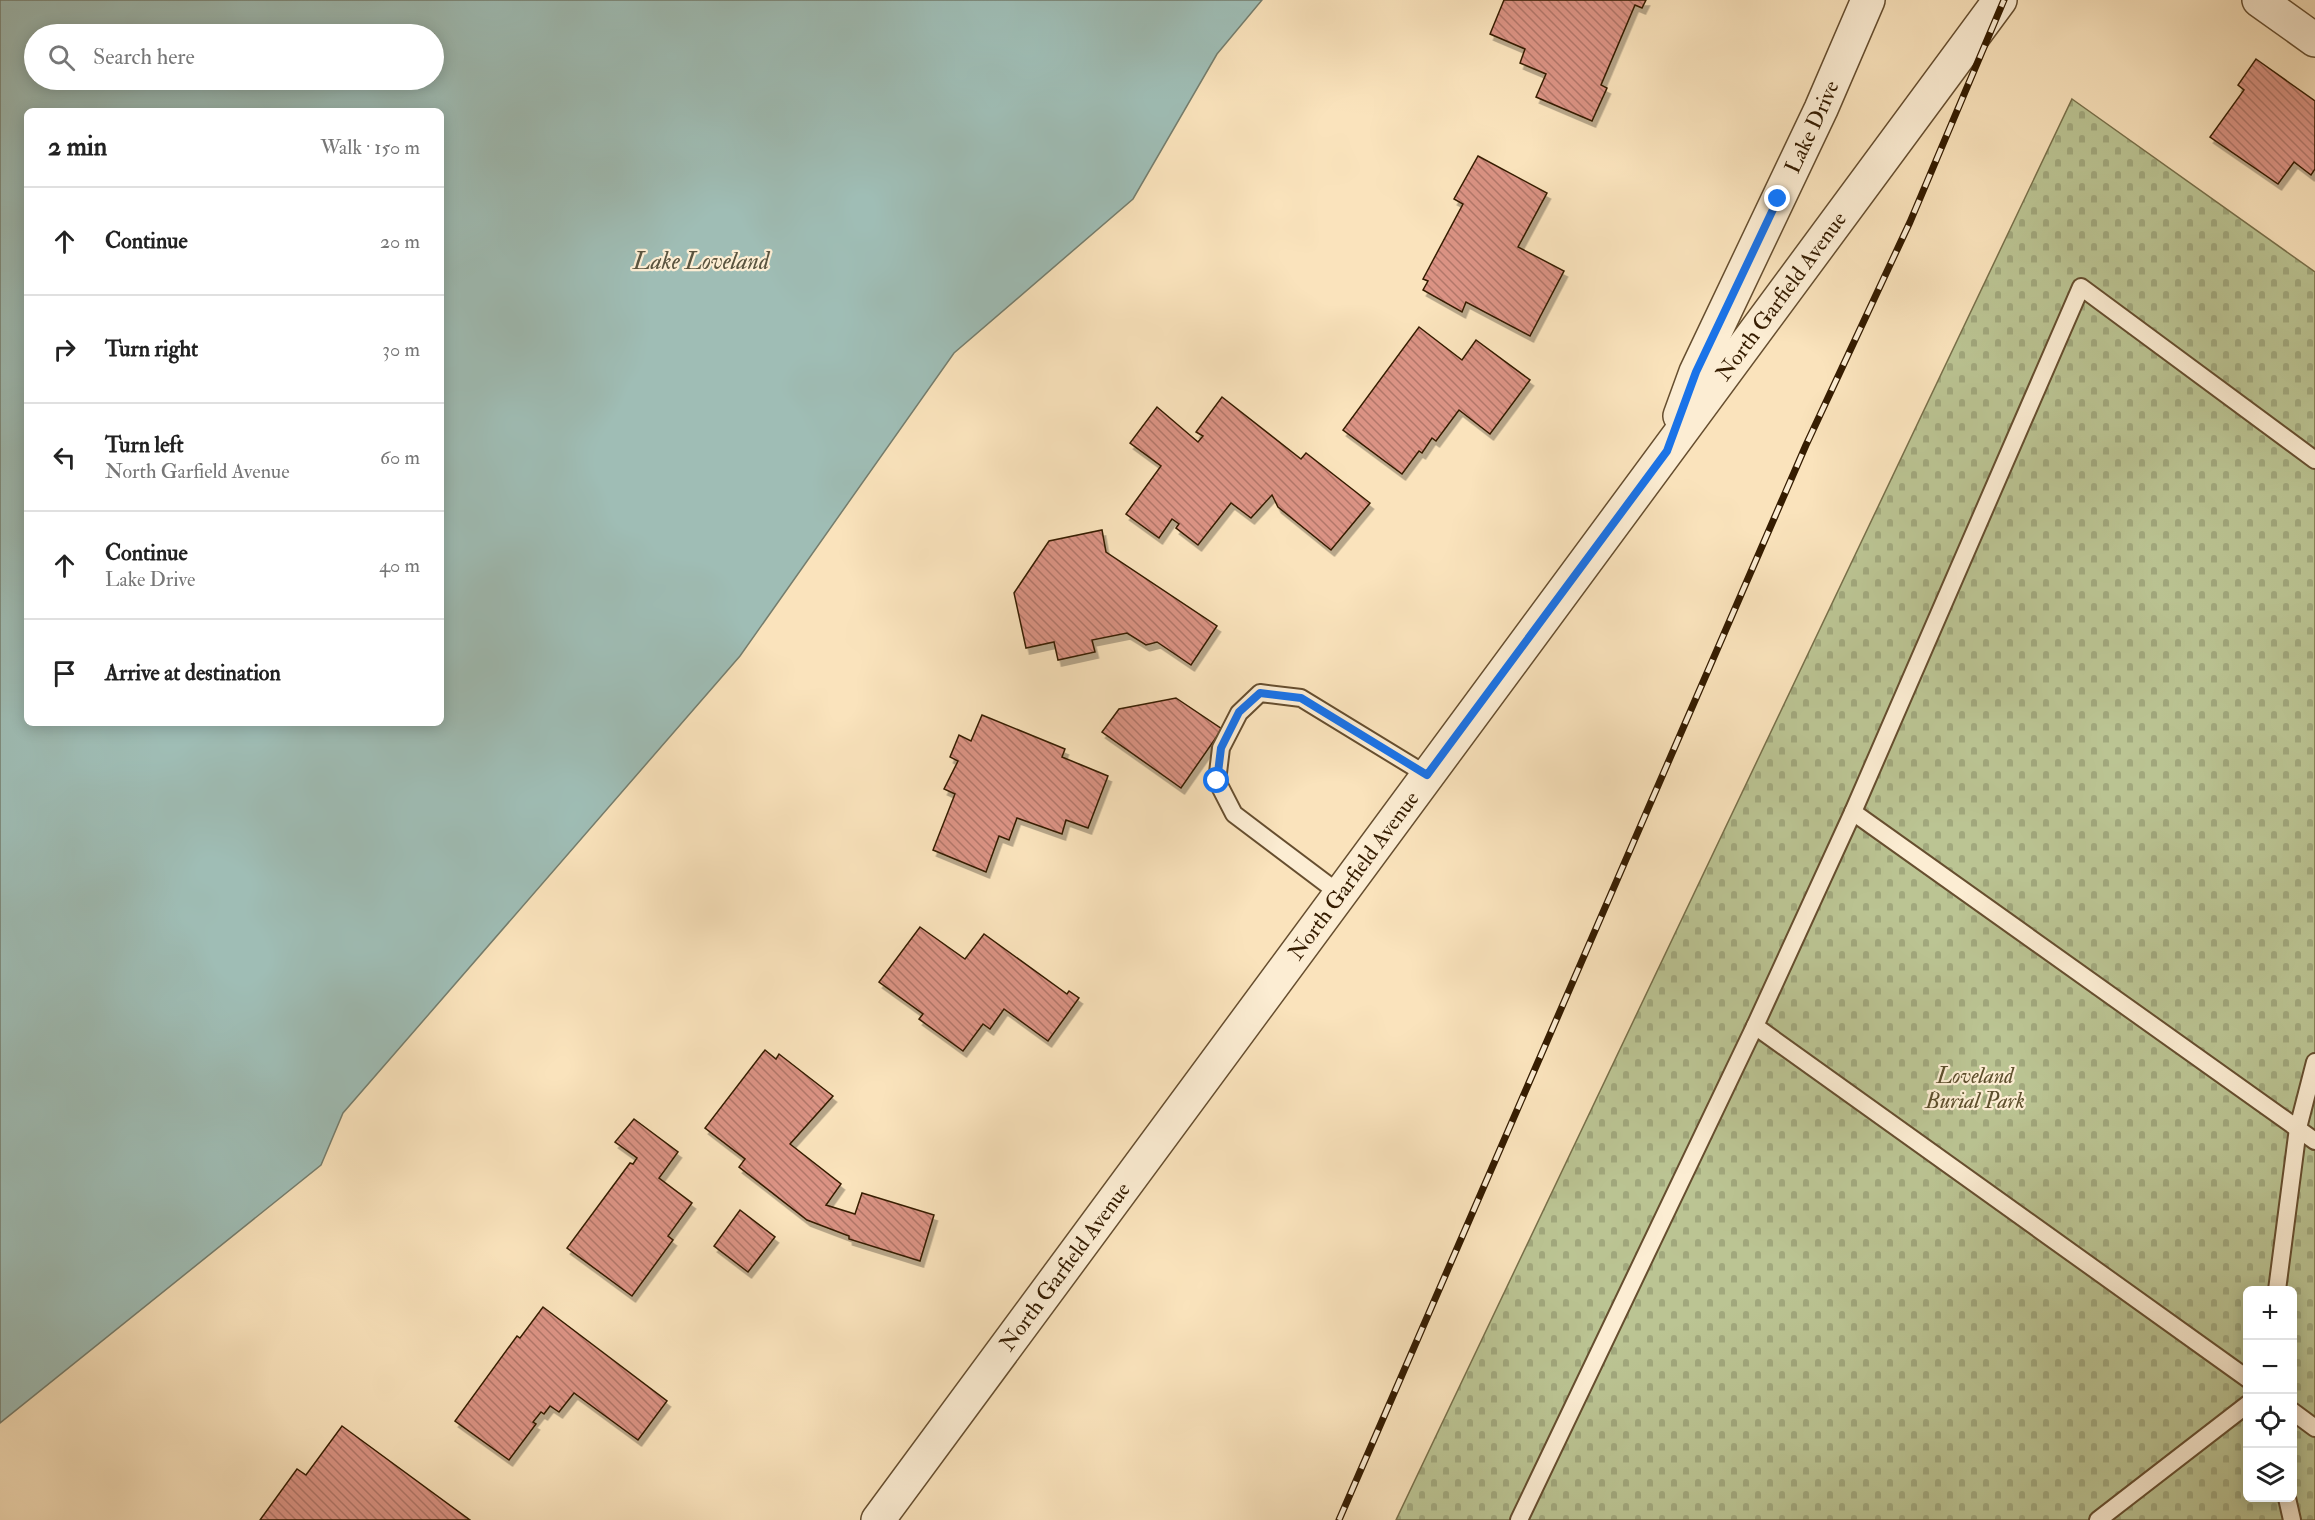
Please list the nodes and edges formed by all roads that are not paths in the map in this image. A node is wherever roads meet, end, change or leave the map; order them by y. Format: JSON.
{"nodes":[{"id":1,"x":1868,"y":0,"type":"edge"},
{"id":2,"x":2000,"y":0,"type":"edge"},
{"id":3,"x":2259,"y":0,"type":"edge"},
{"id":4,"x":2315,"y":40,"type":"edge"},
{"id":5,"x":1667,"y":451,"type":"junction"},
{"id":6,"x":2315,"y":460,"type":"edge"},
{"id":7,"x":1427,"y":775,"type":"junction"},
{"id":8,"x":1853,"y":812,"type":"junction"},
{"id":9,"x":1340,"y":894,"type":"junction"},
{"id":10,"x":1755,"y":1026,"type":"junction"},
{"id":11,"x":2315,"y":1062,"type":"edge"},
{"id":12,"x":2298,"y":1128,"type":"junction"},
{"id":13,"x":2315,"y":1141,"type":"edge"},
{"id":14,"x":2278,"y":1286,"type":"edge"},
{"id":15,"x":2243,"y":1376,"type":"edge"},
{"id":16,"x":2243,"y":1407,"type":"edge"},
{"id":17,"x":2297,"y":1415,"type":"edge"},
{"id":18,"x":2315,"y":1428,"type":"edge"},
{"id":19,"x":2288,"y":1502,"type":"edge"},
{"id":20,"x":878,"y":1520,"type":"edge"},
{"id":21,"x":1519,"y":1520,"type":"edge"},
{"id":22,"x":2098,"y":1520,"type":"edge"},
{"id":23,"x":2292,"y":1520,"type":"edge"}],
"edges":[{"from":1,"to":5,"type":"street","name":"Lake Drive"},
{"from":2,"to":5,"type":"street","name":"North Garfield Avenue"},
{"from":3,"to":4,"type":"street"},
{"from":5,"to":7,"type":"street","name":"North Garfield Avenue"},
{"from":6,"to":8,"type":"lane"},
{"from":7,"to":9,"type":"street","name":"North Garfield Avenue"},
{"from":7,"to":9,"type":"lane"},
{"from":8,"to":10,"type":"lane"},
{"from":8,"to":12,"type":"lane"},
{"from":9,"to":20,"type":"street","name":"North Garfield Avenue"},
{"from":10,"to":15,"type":"lane"},
{"from":10,"to":21,"type":"lane"},
{"from":11,"to":12,"type":"lane"},
{"from":12,"to":13,"type":"lane"},
{"from":12,"to":14,"type":"lane"},
{"from":16,"to":22,"type":"lane"},
{"from":17,"to":18,"type":"lane"},
{"from":19,"to":23,"type":"lane"}]}
